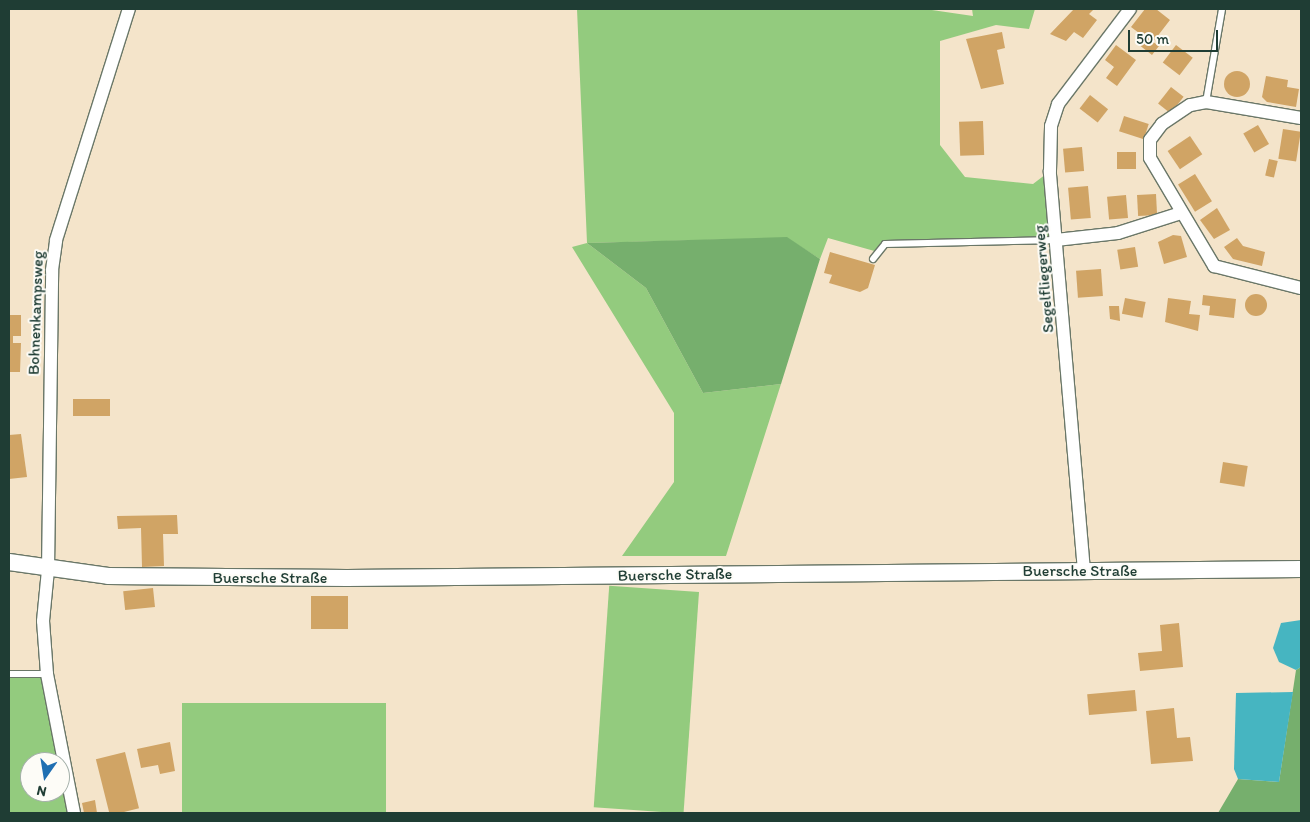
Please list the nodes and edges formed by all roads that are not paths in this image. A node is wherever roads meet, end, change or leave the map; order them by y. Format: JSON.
{"nodes":[{"id":1,"x":129,"y":9,"type":"edge"},
{"id":2,"x":1130,"y":9,"type":"edge"},
{"id":3,"x":1222,"y":9,"type":"edge"},
{"id":4,"x":1206,"y":102,"type":"junction"},
{"id":5,"x":1301,"y":118,"type":"edge"},
{"id":6,"x":1181,"y":213,"type":"junction"},
{"id":7,"x":1056,"y":240,"type":"junction"},
{"id":8,"x":873,"y":259,"type":"dead end"},
{"id":9,"x":1301,"y":288,"type":"edge"},
{"id":10,"x":9,"y":562,"type":"edge"},
{"id":11,"x":1301,"y":569,"type":"edge"},
{"id":12,"x":48,"y":570,"type":"junction"},
{"id":13,"x":1084,"y":571,"type":"junction"},
{"id":14,"x":9,"y":674,"type":"edge"},
{"id":15,"x":46,"y":674,"type":"junction"},
{"id":16,"x":74,"y":813,"type":"edge"}],
"edges":[{"from":1,"to":12,"type":"street","name":"Bohnenkampsweg"},
{"from":2,"to":7,"type":"street","name":"Segelfliegerweg"},
{"from":3,"to":4,"type":"lane"},
{"from":4,"to":5,"type":"street"},
{"from":4,"to":6,"type":"street"},
{"from":6,"to":7,"type":"street"},
{"from":6,"to":9,"type":"street"},
{"from":7,"to":8,"type":"lane"},
{"from":7,"to":13,"type":"street","name":"Segelfliegerweg"},
{"from":10,"to":12,"type":"main road","name":"Buersche Straße"},
{"from":11,"to":13,"type":"main road","name":"Buersche Straße"},
{"from":12,"to":13,"type":"main road","name":"Buersche Straße"},
{"from":12,"to":15,"type":"street"},
{"from":14,"to":15,"type":"lane"},
{"from":15,"to":16,"type":"street"}]}
